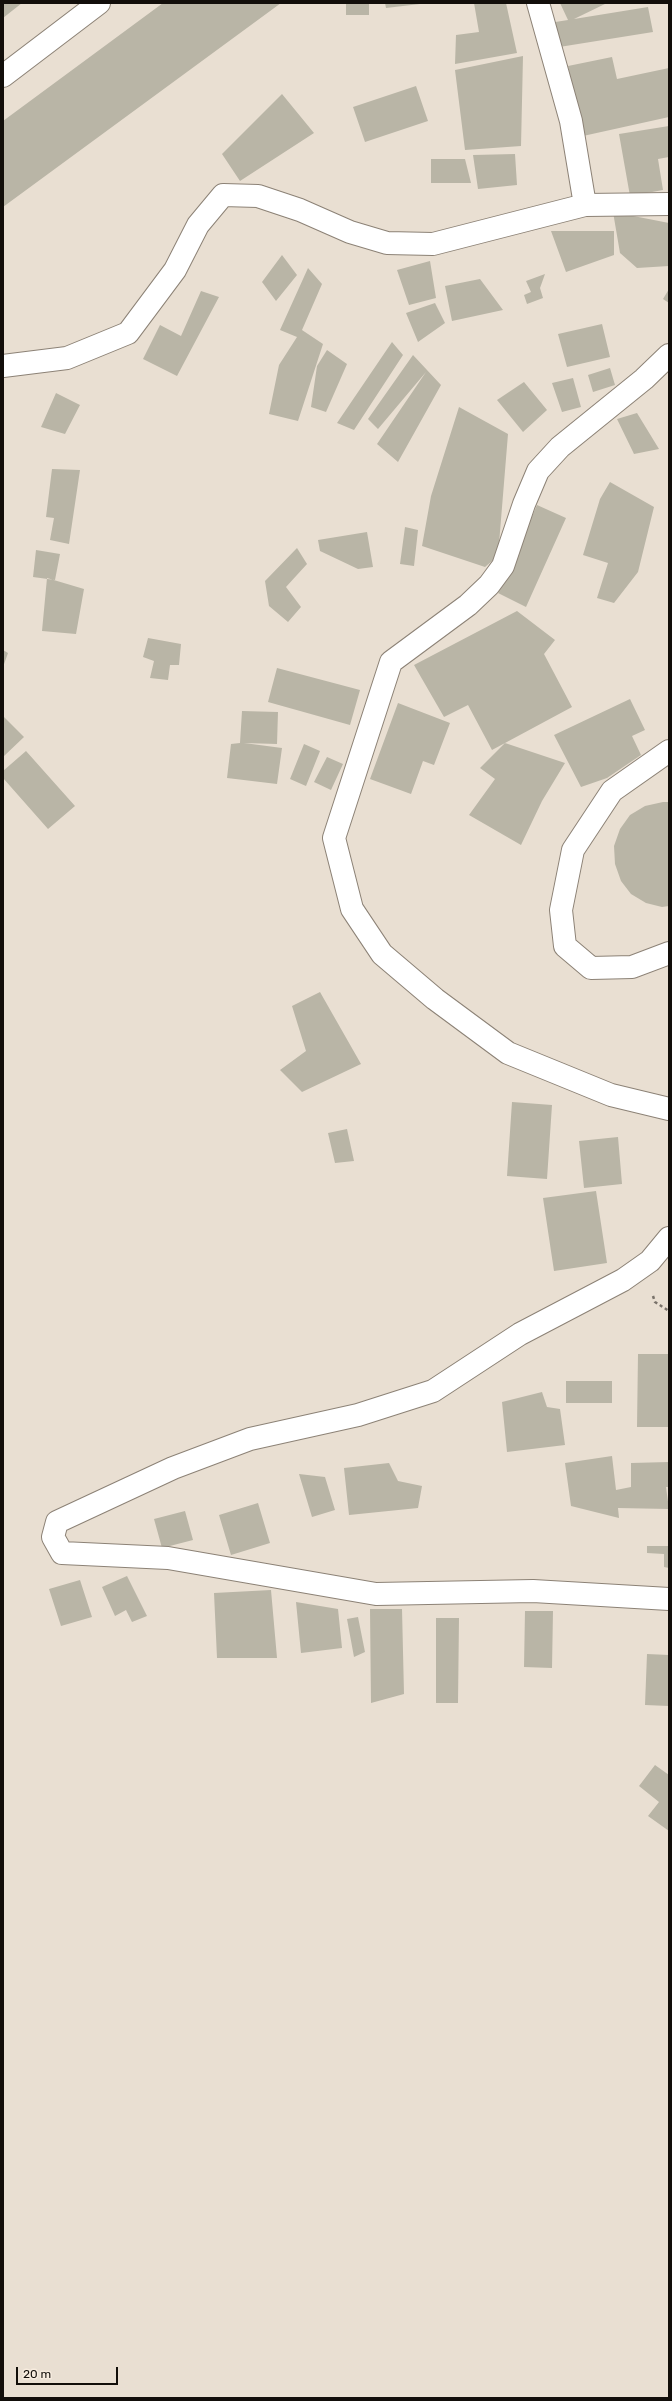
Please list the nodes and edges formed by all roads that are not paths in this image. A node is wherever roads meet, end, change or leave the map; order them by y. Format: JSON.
{"nodes":[{"id":1,"x":99,"y":3,"type":"edge"},
{"id":2,"x":538,"y":3,"type":"edge"},
{"id":3,"x":3,"y":76,"type":"edge"},
{"id":4,"x":669,"y":204,"type":"edge"},
{"id":5,"x":585,"y":205,"type":"junction"},
{"id":6,"x":669,"y":355,"type":"edge"},
{"id":7,"x":3,"y":366,"type":"edge"},
{"id":8,"x":669,"y":752,"type":"edge"},
{"id":9,"x":669,"y":953,"type":"edge"},
{"id":10,"x":669,"y":1109,"type":"edge"},
{"id":11,"x":669,"y":1238,"type":"edge"},
{"id":12,"x":669,"y":1599,"type":"edge"}],
"edges":[{"from":1,"to":3,"type":"street"},
{"from":2,"to":5,"type":"street"},
{"from":4,"to":5,"type":"street"},
{"from":5,"to":7,"type":"street"},
{"from":6,"to":10,"type":"street"},
{"from":8,"to":9,"type":"street"},
{"from":11,"to":12,"type":"street"}]}
